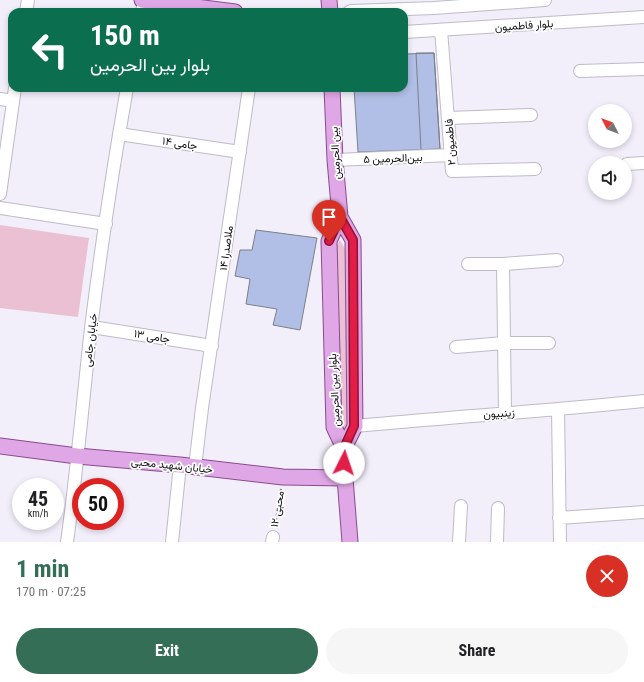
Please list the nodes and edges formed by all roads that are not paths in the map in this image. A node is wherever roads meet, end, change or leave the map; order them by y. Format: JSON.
{"nodes":[{"id":1,"x":143,"y":0,"type":"edge"},
{"id":2,"x":545,"y":0,"type":"edge"},
{"id":3,"x":204,"y":8,"type":"edge"},
{"id":4,"x":408,"y":9,"type":"edge"},
{"id":5,"x":644,"y":17,"type":"edge"},
{"id":6,"x":441,"y":30,"type":"junction"},
{"id":7,"x":408,"y":32,"type":"edge"},
{"id":8,"x":644,"y":69,"type":"edge"},
{"id":9,"x":580,"y":71,"type":"dead end"},
{"id":10,"x":14,"y":92,"type":"edge"},
{"id":11,"x":126,"y":92,"type":"edge"},
{"id":12,"x":248,"y":92,"type":"edge"},
{"id":13,"x":332,"y":92,"type":"edge"},
{"id":14,"x":0,"y":99,"type":"edge"},
{"id":15,"x":13,"y":101,"type":"junction"},
{"id":16,"x":531,"y":115,"type":"dead end"},
{"id":17,"x":448,"y":118,"type":"junction"},
{"id":18,"x":119,"y":134,"type":"junction"},
{"id":19,"x":240,"y":152,"type":"junction"},
{"id":20,"x":451,"y":155,"type":"junction"},
{"id":21,"x":334,"y":160,"type":"junction"},
{"id":22,"x":632,"y":164,"type":"edge"},
{"id":23,"x":644,"y":164,"type":"edge"},
{"id":24,"x":536,"y":169,"type":"dead end"},
{"id":25,"x":0,"y":194,"type":"edge"},
{"id":26,"x":0,"y":208,"type":"edge"},
{"id":27,"x":340,"y":217,"type":"junction"},
{"id":28,"x":106,"y":224,"type":"junction"},
{"id":29,"x":557,"y":260,"type":"dead end"},
{"id":30,"x":468,"y":264,"type":"dead end"},
{"id":31,"x":503,"y":264,"type":"junction"},
{"id":32,"x":92,"y":327,"type":"junction"},
{"id":33,"x":504,"y":343,"type":"junction"},
{"id":34,"x":549,"y":343,"type":"dead end"},
{"id":35,"x":212,"y":346,"type":"junction"},
{"id":36,"x":456,"y":347,"type":"dead end"},
{"id":37,"x":644,"y":401,"type":"edge"},
{"id":38,"x":558,"y":409,"type":"junction"},
{"id":39,"x":505,"y":413,"type":"junction"},
{"id":40,"x":354,"y":426,"type":"junction"},
{"id":41,"x":0,"y":446,"type":"edge"},
{"id":42,"x":344,"y":448,"type":"junction"},
{"id":43,"x":77,"y":456,"type":"junction"},
{"id":44,"x":180,"y":466,"type":"junction"},
{"id":45,"x":195,"y":467,"type":"junction"},
{"id":46,"x":345,"y":478,"type":"junction"},
{"id":47,"x":461,"y":506,"type":"dead end"},
{"id":48,"x":498,"y":508,"type":"dead end"},
{"id":49,"x":644,"y":512,"type":"edge"},
{"id":50,"x":559,"y":518,"type":"junction"},
{"id":51,"x":67,"y":542,"type":"edge"},
{"id":52,"x":172,"y":542,"type":"edge"},
{"id":53,"x":350,"y":542,"type":"edge"},
{"id":54,"x":459,"y":542,"type":"edge"},
{"id":55,"x":498,"y":542,"type":"edge"},
{"id":56,"x":560,"y":542,"type":"edge"}],
"edges":[{"from":1,"to":3,"type":"main road"},
{"from":2,"to":4,"type":"street"},
{"from":5,"to":6,"type":"street","name":"بلوار فاطمیون"},
{"from":6,"to":7,"type":"street","name":"بلوار فاطمیون"},
{"from":6,"to":17,"type":"street","name":"فاطمیون ۲"},
{"from":8,"to":9,"type":"street"},
{"from":10,"to":15,"type":"street"},
{"from":11,"to":18,"type":"street","name":"خیابان جامی"},
{"from":12,"to":19,"type":"street","name":"ملاصدرا ۱۴"},
{"from":13,"to":21,"type":"main road","name":"بین الحرمین"},
{"from":14,"to":15,"type":"street"},
{"from":15,"to":25,"type":"street"},
{"from":16,"to":17,"type":"street"},
{"from":17,"to":20,"type":"street","name":"فاطمیون ۲"},
{"from":18,"to":19,"type":"street","name":"جامی ۱۴"},
{"from":18,"to":28,"type":"street","name":"خیابان جامی"},
{"from":19,"to":35,"type":"street","name":"ملاصدرا ۱۴"},
{"from":20,"to":21,"type":"street","name":"بین‌الحرمین ۵"},
{"from":20,"to":24,"type":"street","name":"فاطمیون ۲"},
{"from":21,"to":27,"type":"main road","name":"بین الحرمین"},
{"from":22,"to":23,"type":"street"},
{"from":26,"to":28,"type":"street"},
{"from":27,"to":40,"type":"main road","name":"بلوار بین الحرمین"},
{"from":27,"to":42,"type":"main road","name":"بلوار بین الحرمین"},
{"from":28,"to":32,"type":"street","name":"خیابان جامی"},
{"from":29,"to":31,"type":"street"},
{"from":30,"to":31,"type":"street"},
{"from":31,"to":33,"type":"street"},
{"from":32,"to":35,"type":"street","name":"جامی ۱۳"},
{"from":32,"to":43,"type":"street","name":"خیابان جامی"},
{"from":33,"to":34,"type":"street"},
{"from":33,"to":36,"type":"street"},
{"from":33,"to":39,"type":"street"},
{"from":35,"to":45,"type":"street","name":"ملاصدرا ۱۴"},
{"from":37,"to":38,"type":"street","name":"زینبیون"},
{"from":38,"to":39,"type":"street","name":"زینبیون"},
{"from":38,"to":50,"type":"street"},
{"from":39,"to":40,"type":"street","name":"زینبیون"},
{"from":40,"to":42,"type":"main road","name":"بلوار بین الحرمین"},
{"from":41,"to":43,"type":"main road","name":"خیابان شهید محبی"},
{"from":42,"to":46,"type":"main road"},
{"from":43,"to":44,"type":"main road","name":"خیابان شهید محبی"},
{"from":43,"to":51,"type":"street","name":"خیابان جامی"},
{"from":44,"to":45,"type":"main road","name":"خیابان شهید محبی"},
{"from":44,"to":52,"type":"street"},
{"from":45,"to":46,"type":"main road","name":"خیابان شهید محبی"},
{"from":46,"to":53,"type":"main road"},
{"from":47,"to":54,"type":"street"},
{"from":48,"to":55,"type":"street"},
{"from":49,"to":50,"type":"street"},
{"from":50,"to":56,"type":"street"}]}
